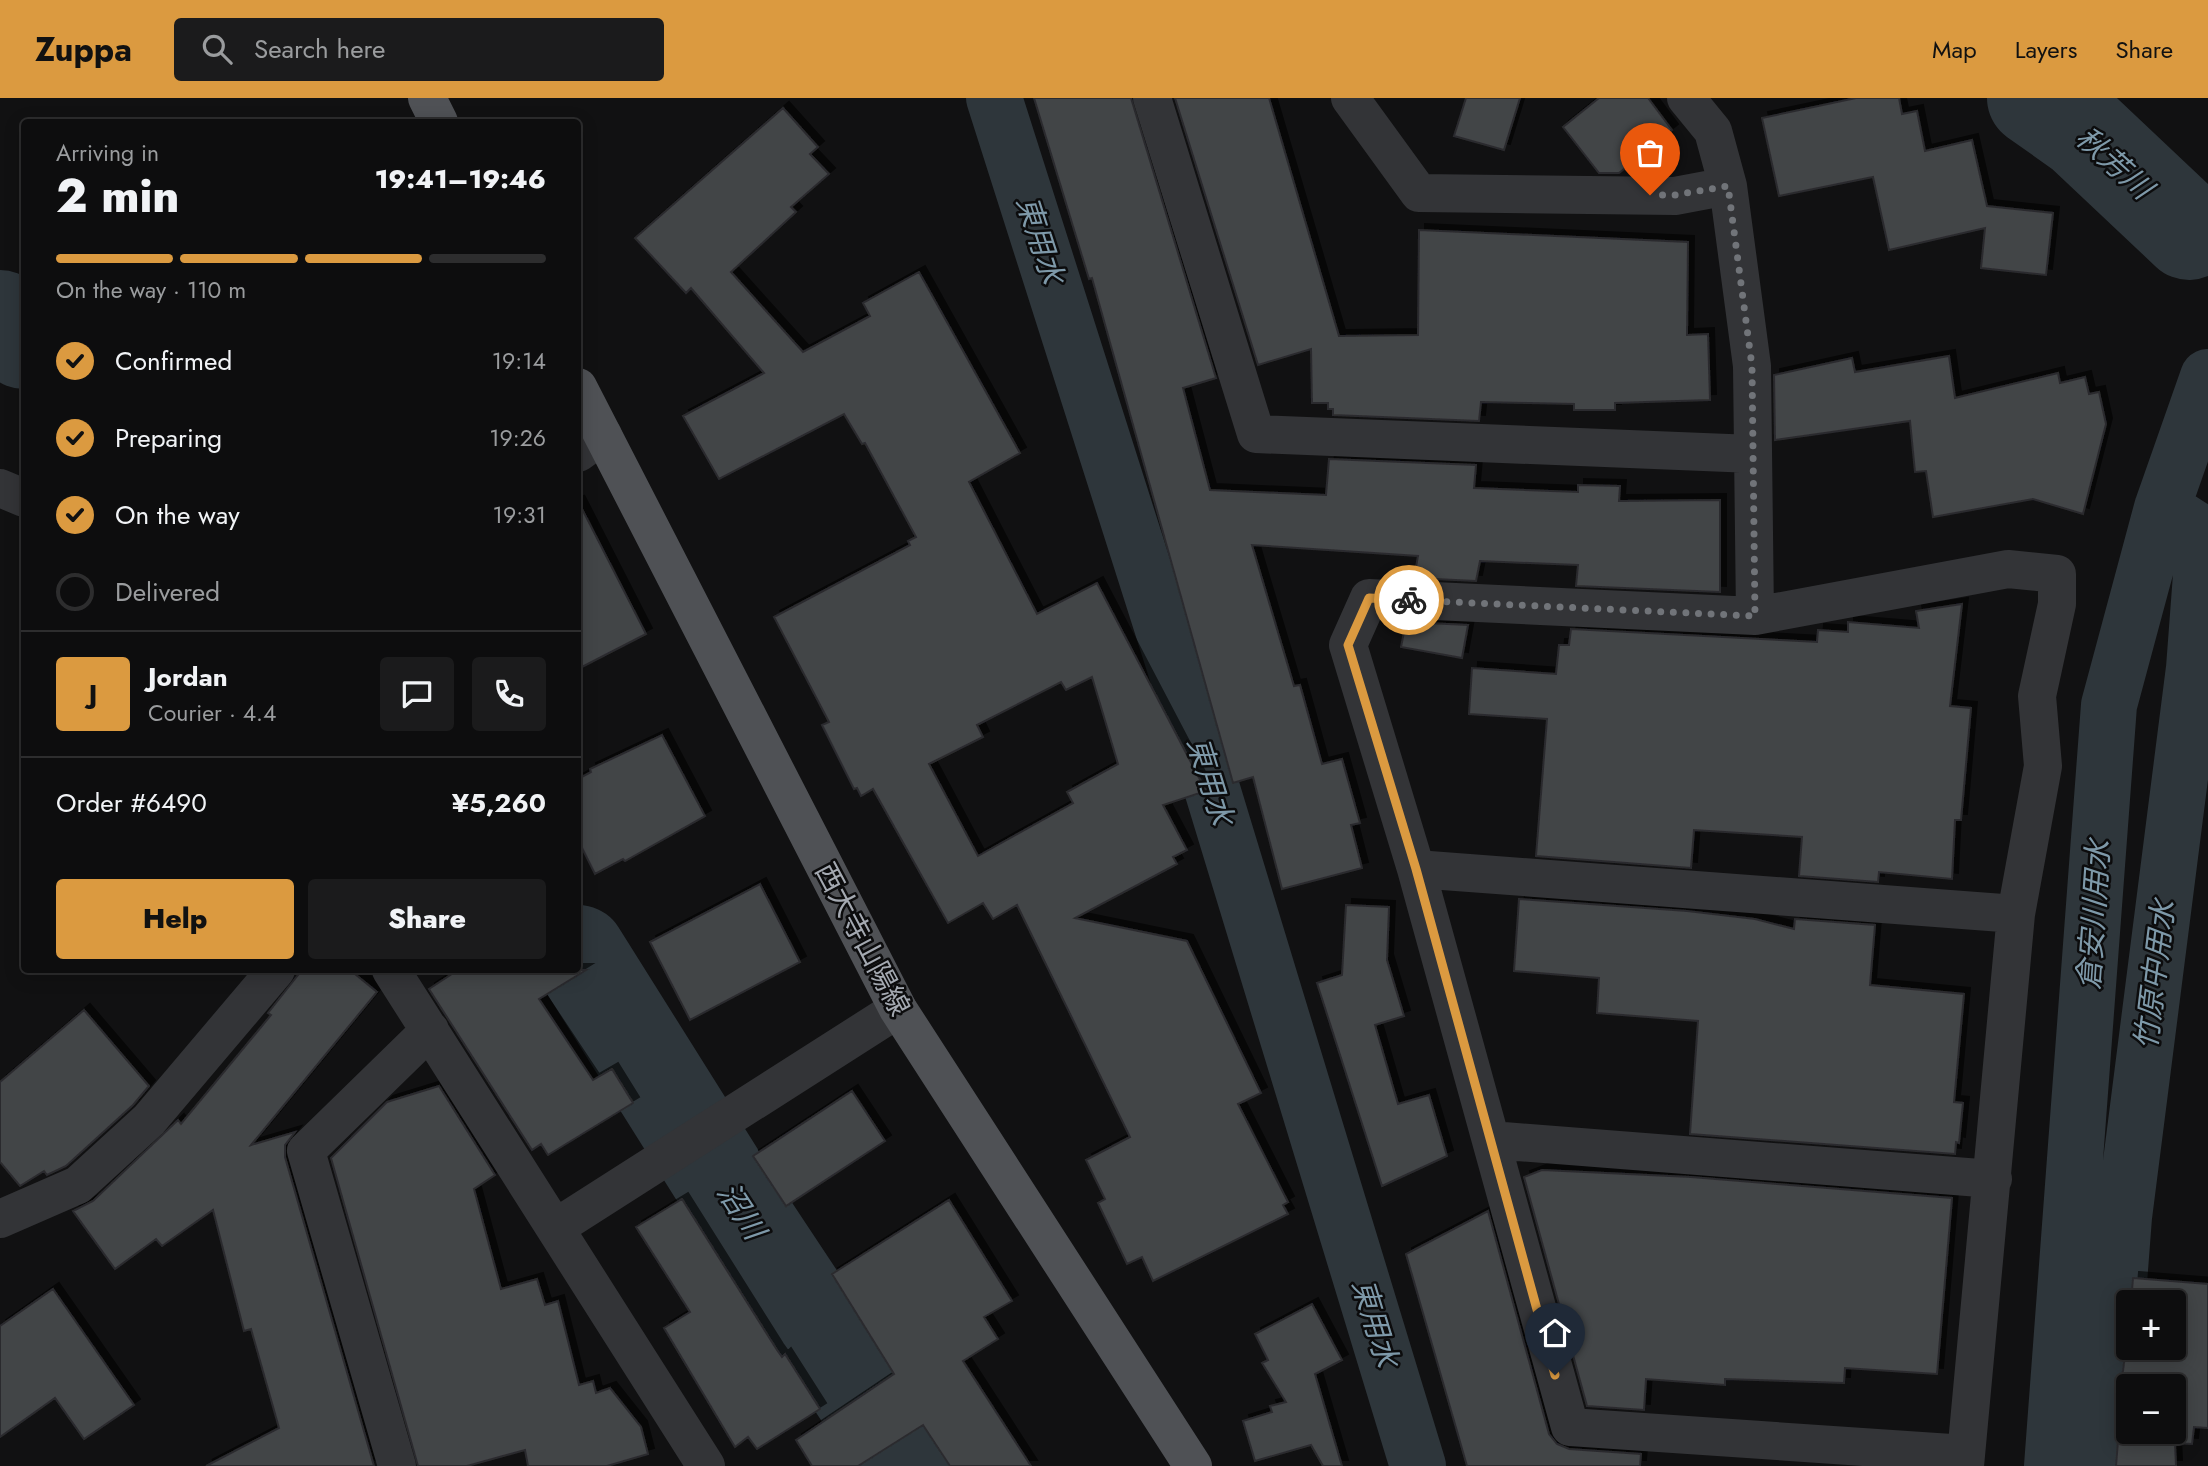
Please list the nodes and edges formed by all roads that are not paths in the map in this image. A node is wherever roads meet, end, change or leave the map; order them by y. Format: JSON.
{"nodes":[{"id":1,"x":427,"y":98,"type":"edge"},
{"id":2,"x":1152,"y":98,"type":"edge"},
{"id":3,"x":1350,"y":98,"type":"edge"},
{"id":4,"x":1686,"y":98,"type":"edge"},
{"id":5,"x":438,"y":119,"type":"edge"},
{"id":6,"x":1728,"y":186,"type":"junction"},
{"id":7,"x":581,"y":401,"type":"edge"},
{"id":8,"x":590,"y":444,"type":"edge"},
{"id":9,"x":1753,"y":454,"type":"junction"},
{"id":10,"x":0,"y":488,"type":"edge"},
{"id":11,"x":21,"y":497,"type":"edge"},
{"id":12,"x":1755,"y":616,"type":"junction"},
{"id":13,"x":1416,"y":869,"type":"junction"},
{"id":14,"x":2016,"y":914,"type":"junction"},
{"id":15,"x":273,"y":973,"type":"edge"},
{"id":16,"x":393,"y":973,"type":"edge"},
{"id":17,"x":898,"y":1009,"type":"junction"},
{"id":18,"x":430,"y":1030,"type":"junction"},
{"id":19,"x":1491,"y":1140,"type":"junction"},
{"id":20,"x":1993,"y":1179,"type":"junction"},
{"id":21,"x":0,"y":1219,"type":"edge"},
{"id":22,"x":555,"y":1228,"type":"junction"},
{"id":23,"x":1966,"y":1460,"type":"edge"},
{"id":24,"x":397,"y":1466,"type":"edge"},
{"id":25,"x":706,"y":1466,"type":"edge"},
{"id":26,"x":1193,"y":1466,"type":"edge"}],
"edges":[{"from":1,"to":5,"type":"main road"},
{"from":2,"to":9,"type":"street"},
{"from":3,"to":6,"type":"street"},
{"from":4,"to":6,"type":"street"},
{"from":6,"to":9,"type":"street"},
{"from":7,"to":8,"type":"main road","name":"西大寺山陽線"},
{"from":8,"to":17,"type":"main road","name":"西大寺山陽線"},
{"from":9,"to":12,"type":"street"},
{"from":10,"to":11,"type":"street"},
{"from":12,"to":13,"type":"street"},
{"from":12,"to":14,"type":"street"},
{"from":13,"to":14,"type":"street"},
{"from":13,"to":19,"type":"street"},
{"from":14,"to":20,"type":"street"},
{"from":15,"to":21,"type":"street"},
{"from":16,"to":18,"type":"street"},
{"from":17,"to":22,"type":"street"},
{"from":17,"to":26,"type":"main road","name":"西大寺山陽線"},
{"from":18,"to":22,"type":"street"},
{"from":18,"to":24,"type":"street"},
{"from":19,"to":20,"type":"street"},
{"from":19,"to":23,"type":"street"},
{"from":20,"to":23,"type":"street"},
{"from":22,"to":25,"type":"street"}]}
